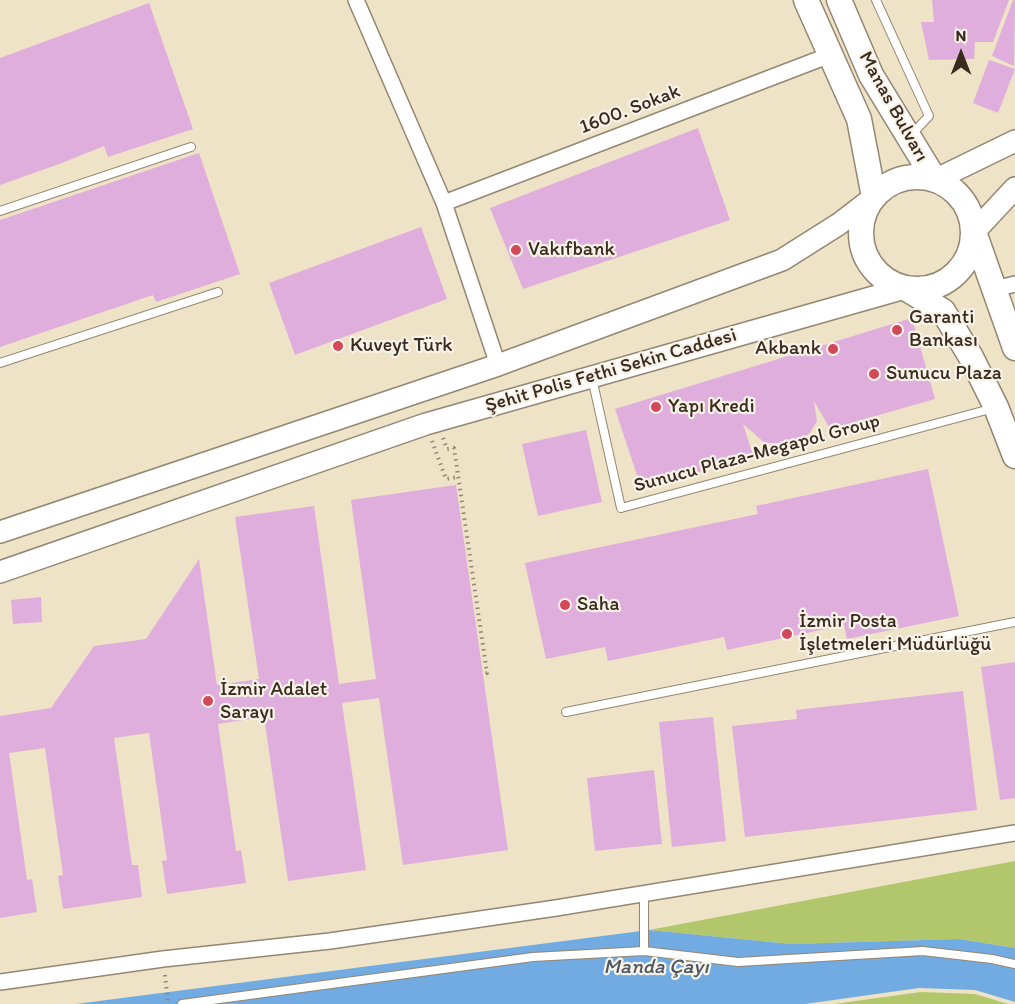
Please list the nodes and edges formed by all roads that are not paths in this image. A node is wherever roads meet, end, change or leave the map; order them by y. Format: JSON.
{"nodes":[{"id":1,"x":356,"y":0,"type":"edge"},
{"id":2,"x":806,"y":0,"type":"edge"},
{"id":3,"x":840,"y":0,"type":"edge"},
{"id":4,"x":876,"y":0,"type":"edge"},
{"id":5,"x":830,"y":55,"type":"junction"},
{"id":6,"x":908,"y":138,"type":"junction"},
{"id":7,"x":1013,"y":138,"type":"edge"},
{"id":8,"x":191,"y":147,"type":"dead end"},
{"id":9,"x":935,"y":180,"type":"junction"},
{"id":10,"x":1015,"y":188,"type":"edge"},
{"id":11,"x":874,"y":197,"type":"junction"},
{"id":12,"x":444,"y":203,"type":"junction"},
{"id":13,"x":0,"y":211,"type":"edge"},
{"id":14,"x":974,"y":232,"type":"junction"},
{"id":15,"x":1004,"y":286,"type":"edge"},
{"id":16,"x":905,"y":288,"type":"junction"},
{"id":17,"x":218,"y":292,"type":"dead end"},
{"id":18,"x":1014,"y":343,"type":"edge"},
{"id":19,"x":0,"y":363,"type":"edge"},
{"id":20,"x":498,"y":365,"type":"junction"},
{"id":21,"x":466,"y":376,"type":"junction"},
{"id":22,"x":592,"y":376,"type":"junction"},
{"id":23,"x":996,"y":407,"type":"junction"},
{"id":24,"x":470,"y":410,"type":"junction"},
{"id":25,"x":1015,"y":456,"type":"edge"},
{"id":26,"x":0,"y":532,"type":"edge"},
{"id":27,"x":0,"y":572,"type":"edge"},
{"id":28,"x":1015,"y":622,"type":"edge"},
{"id":29,"x":566,"y":712,"type":"dead end"},
{"id":30,"x":1015,"y":833,"type":"edge"},
{"id":31,"x":644,"y":894,"type":"junction"},
{"id":32,"x":644,"y":951,"type":"junction"},
{"id":33,"x":1015,"y":964,"type":"edge"},
{"id":34,"x":0,"y":982,"type":"edge"},
{"id":35,"x":182,"y":1004,"type":"edge"}],
"edges":[{"from":1,"to":12,"type":"street"},
{"from":2,"to":5,"type":"main road","name":"Manas Bulvarı"},
{"from":3,"to":6,"type":"main road","name":"Manas Bulvarı"},
{"from":4,"to":6,"type":"lane"},
{"from":5,"to":11,"type":"main road","name":"Manas Bulvarı"},
{"from":5,"to":12,"type":"street","name":"1600. Sokak"},
{"from":6,"to":9,"type":"main road","name":"Manas Bulvarı"},
{"from":7,"to":9,"type":"main road"},
{"from":8,"to":13,"type":"lane"},
{"from":9,"to":11,"type":"main road"},
{"from":9,"to":14,"type":"main road"},
{"from":10,"to":14,"type":"main road"},
{"from":11,"to":16,"type":"main road"},
{"from":11,"to":20,"type":"main road","name":"Şehit Polis Fethi Sekin Caddesi"},
{"from":12,"to":20,"type":"street"},
{"from":14,"to":15,"type":"main road"},
{"from":14,"to":16,"type":"main road"},
{"from":15,"to":18,"type":"main road"},
{"from":16,"to":22,"type":"main road","name":"Şehit Polis Fethi Sekin Caddesi"},
{"from":16,"to":23,"type":"main road"},
{"from":17,"to":19,"type":"lane"},
{"from":20,"to":21,"type":"main road","name":"Şehit Polis Fethi Sekin Caddesi"},
{"from":21,"to":24,"type":"main road","name":"Şehit Polis Fethi Sekin Caddesi"},
{"from":21,"to":26,"type":"main road"},
{"from":22,"to":23,"type":"lane","name":"Sunucu Plaza-Megapol Group"},
{"from":22,"to":24,"type":"main road","name":"Şehit Polis Fethi Sekin Caddesi"},
{"from":23,"to":25,"type":"main road"},
{"from":24,"to":27,"type":"main road"},
{"from":28,"to":29,"type":"lane"},
{"from":30,"to":31,"type":"street"},
{"from":31,"to":32,"type":"lane"},
{"from":31,"to":34,"type":"street"},
{"from":32,"to":33,"type":"lane"},
{"from":32,"to":35,"type":"lane"}]}
